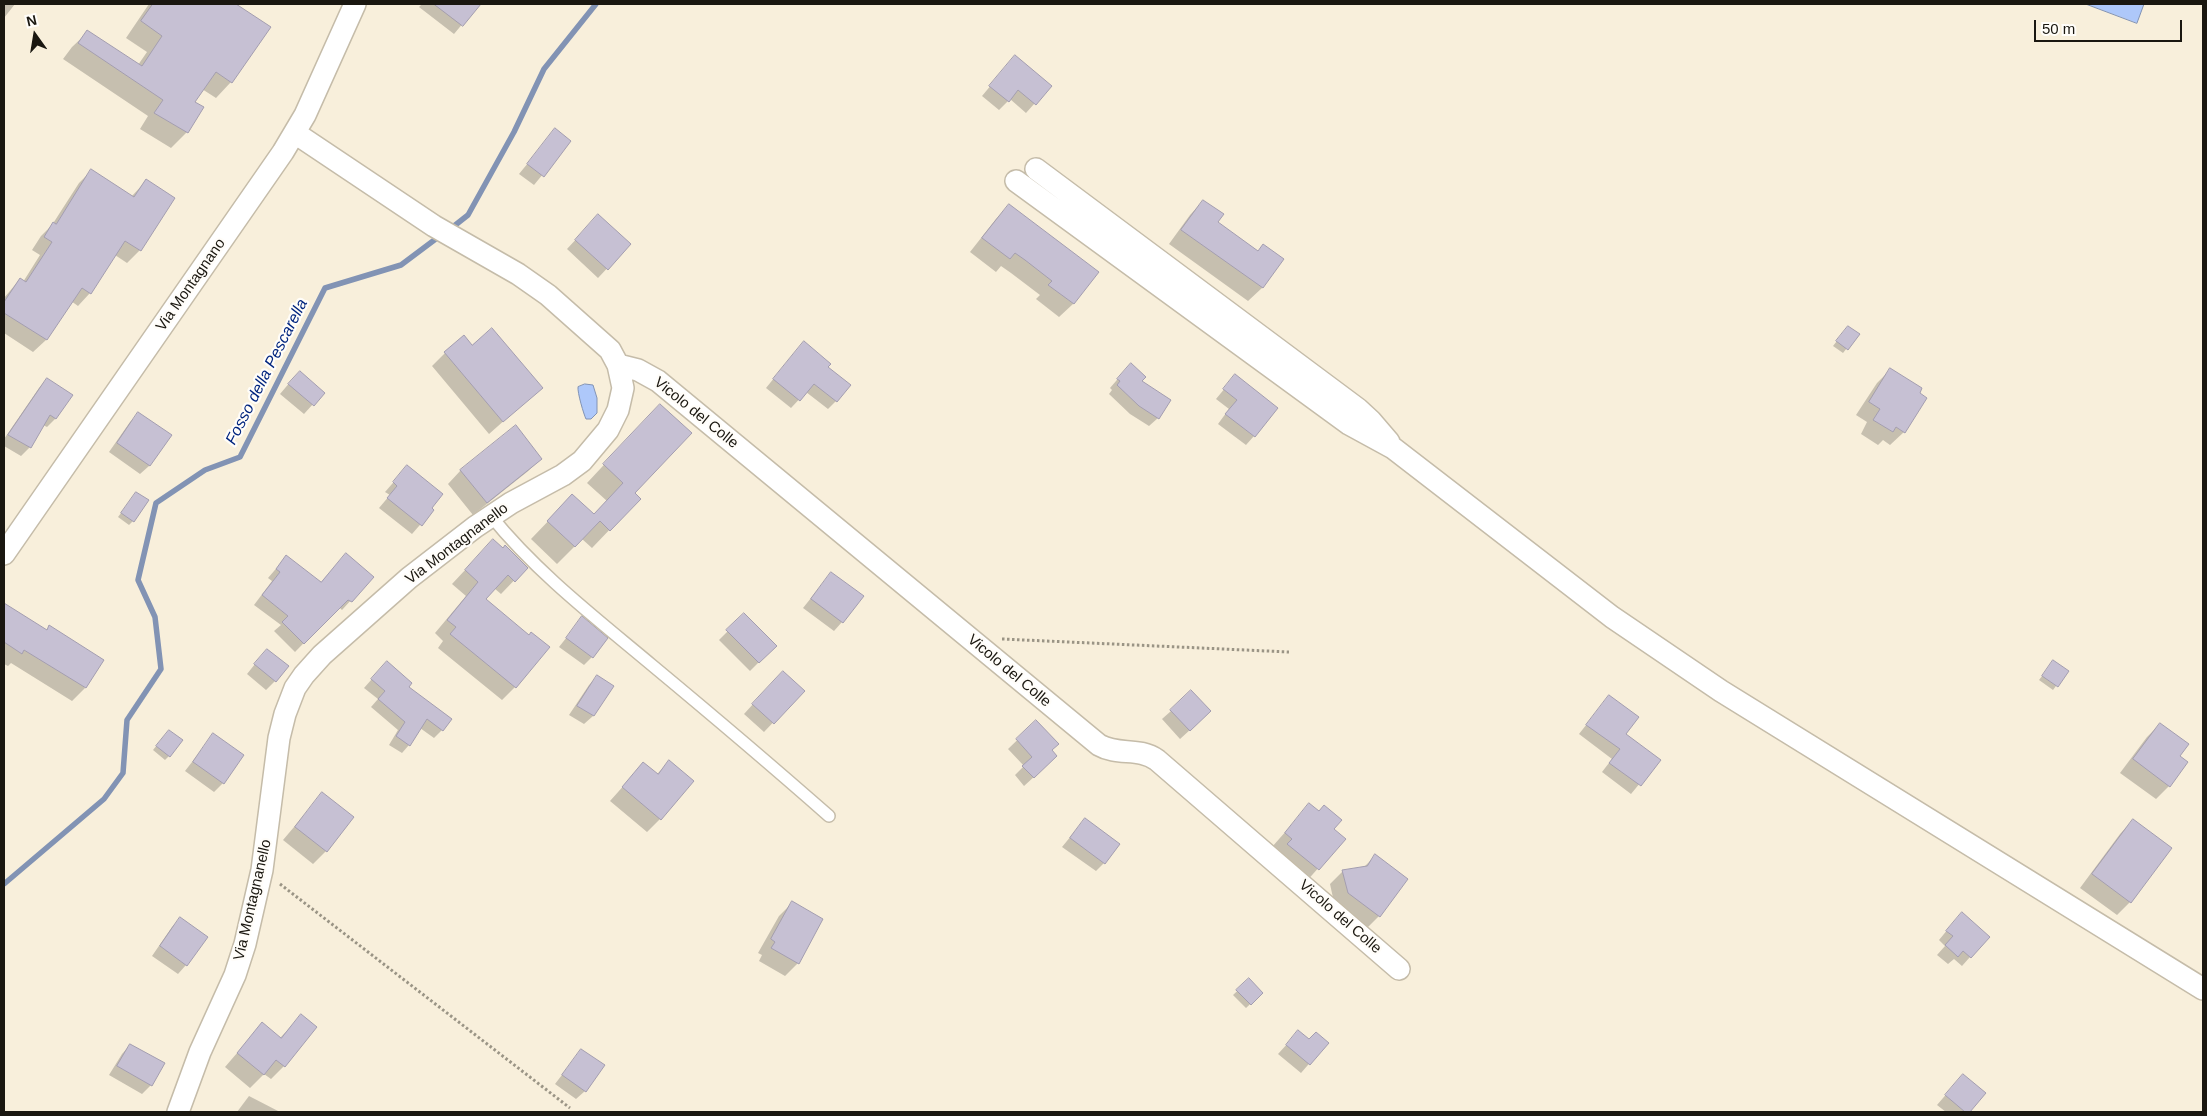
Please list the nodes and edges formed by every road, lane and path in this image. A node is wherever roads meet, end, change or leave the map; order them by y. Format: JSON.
{"nodes":[{"id":1,"x":355,"y":4,"type":"edge"},
{"id":2,"x":295,"y":133,"type":"junction"},
{"id":3,"x":1036,"y":169,"type":"dead end"},
{"id":4,"x":1016,"y":180,"type":"dead end"},
{"id":5,"x":618,"y":365,"type":"junction"},
{"id":6,"x":1393,"y":448,"type":"junction"},
{"id":7,"x":491,"y":516,"type":"junction"},
{"id":8,"x":4,"y":554,"type":"edge"},
{"id":9,"x":967,"y":637,"type":"junction"},
{"id":10,"x":1289,"y":652,"type":"dead end"},
{"id":11,"x":830,"y":816,"type":"dead end"},
{"id":12,"x":262,"y":870,"type":"junction"},
{"id":13,"x":1399,"y":969,"type":"dead end"},
{"id":14,"x":2203,"y":989,"type":"edge"},
{"id":15,"x":570,"y":1108,"type":"dead end"},
{"id":16,"x":178,"y":1112,"type":"edge"}],
"edges":[{"from":1,"to":2,"type":"street","name":"Via Montagnano"},
{"from":2,"to":5,"type":"street","name":"Via Montagnanello"},
{"from":2,"to":8,"type":"street","name":"Via Montagnano"},
{"from":3,"to":6,"type":"street"},
{"from":4,"to":6,"type":"street"},
{"from":5,"to":7,"type":"street","name":"Via Montagnanello"},
{"from":5,"to":9,"type":"street","name":"Vicolo del Colle"},
{"from":6,"to":14,"type":"street"},
{"from":7,"to":11,"type":"lane"},
{"from":7,"to":12,"type":"street","name":"Via Montagnanello"},
{"from":9,"to":10,"type":"path"},
{"from":9,"to":13,"type":"street","name":"Vicolo del Colle"},
{"from":12,"to":15,"type":"path"},
{"from":12,"to":16,"type":"street","name":"Via Montagnanello"}]}
